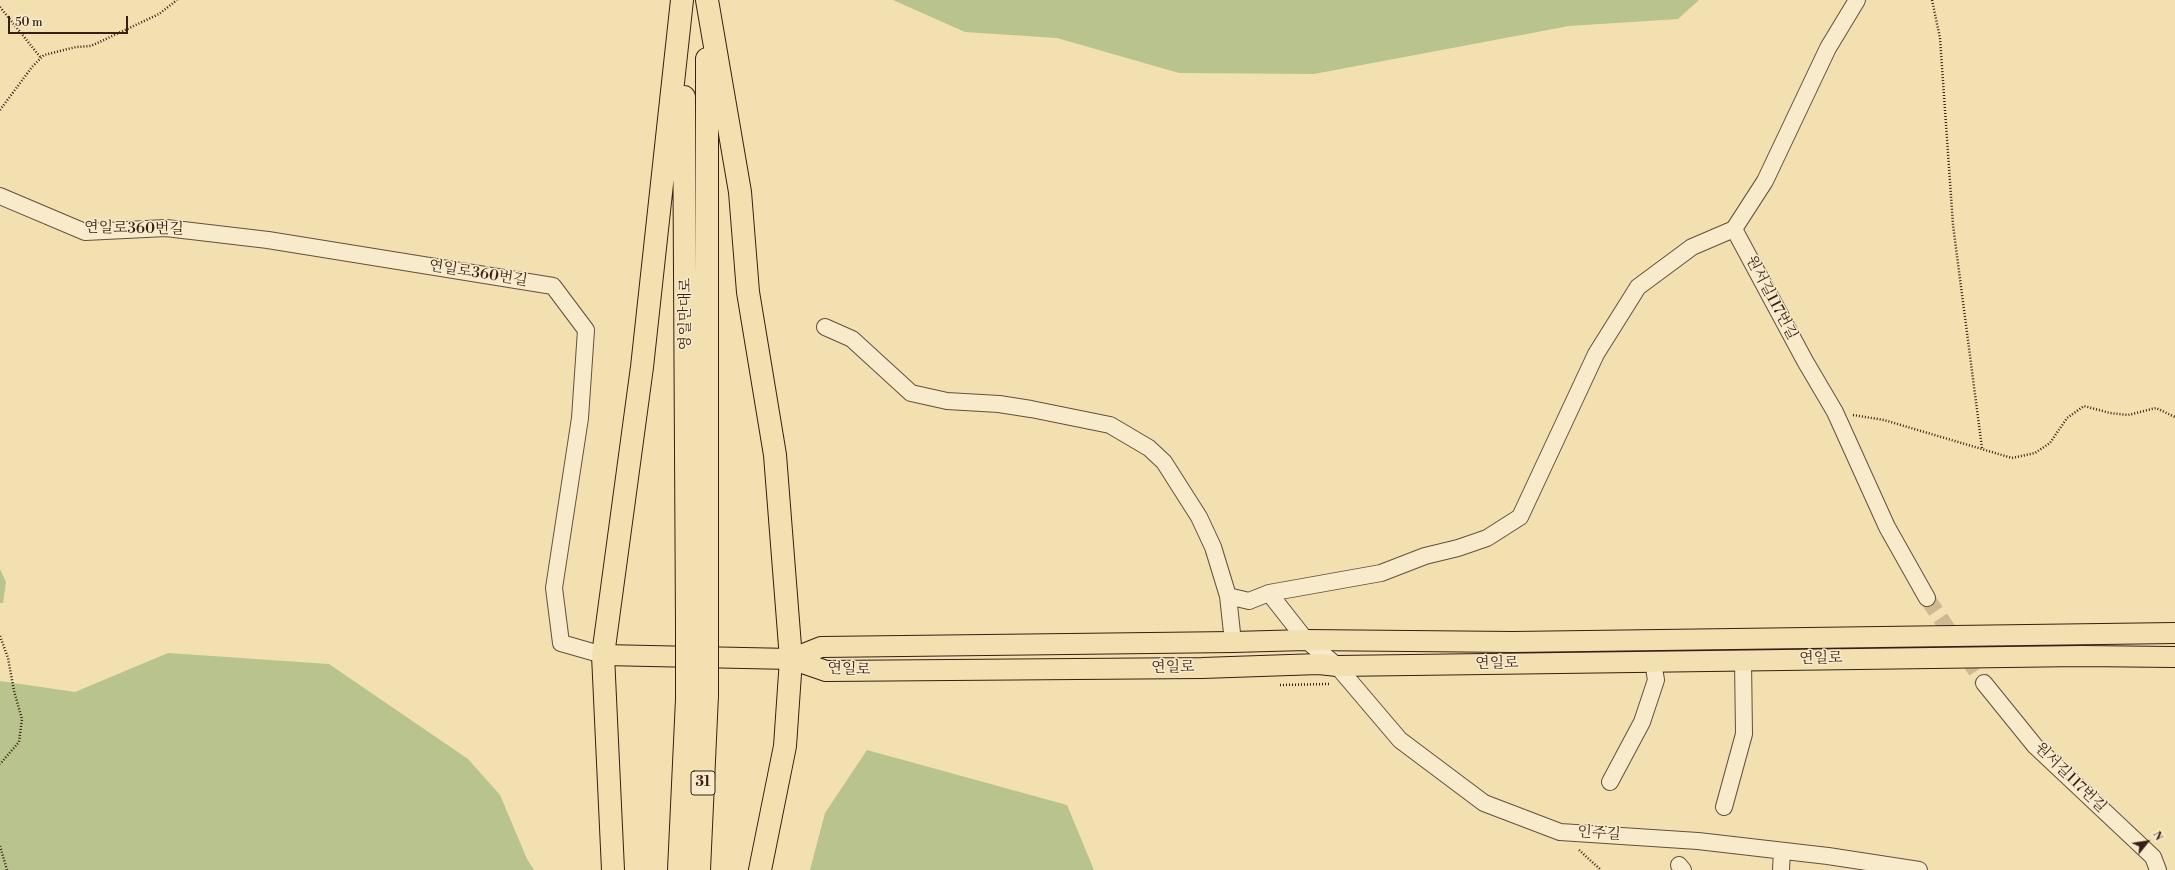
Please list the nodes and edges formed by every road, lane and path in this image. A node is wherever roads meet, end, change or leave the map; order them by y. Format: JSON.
{"nodes":[{"id":1,"x":177,"y":0,"type":"edge"},
{"id":2,"x":682,"y":0,"type":"edge"},
{"id":3,"x":707,"y":0,"type":"edge"},
{"id":4,"x":1857,"y":0,"type":"edge"},
{"id":5,"x":1932,"y":0,"type":"edge"},
{"id":6,"x":0,"y":7,"type":"edge"},
{"id":7,"x":41,"y":58,"type":"junction"},
{"id":8,"x":0,"y":110,"type":"edge"},
{"id":9,"x":0,"y":196,"type":"edge"},
{"id":10,"x":1734,"y":229,"type":"junction"},
{"id":11,"x":824,"y":327,"type":"dead end"},
{"id":12,"x":1835,"y":412,"type":"junction"},
{"id":13,"x":2175,"y":417,"type":"edge"},
{"id":14,"x":1982,"y":448,"type":"junction"},
{"id":15,"x":1269,"y":593,"type":"junction"},
{"id":16,"x":1228,"y":596,"type":"junction"},
{"id":17,"x":1928,"y":598,"type":"tunnel mouth"},
{"id":18,"x":697,"y":626,"type":"junction"},
{"id":19,"x":2175,"y":633,"type":"edge"},
{"id":20,"x":0,"y":636,"type":"edge"},
{"id":21,"x":1306,"y":640,"type":"junction"},
{"id":22,"x":1233,"y":642,"type":"junction"},
{"id":23,"x":603,"y":654,"type":"junction"},
{"id":24,"x":2175,"y":657,"type":"edge"},
{"id":25,"x":791,"y":659,"type":"junction"},
{"id":26,"x":1743,"y":660,"type":"junction"},
{"id":27,"x":1653,"y":662,"type":"junction"},
{"id":28,"x":1337,"y":666,"type":"junction"},
{"id":29,"x":1984,"y":683,"type":"tunnel mouth"},
{"id":30,"x":697,"y":697,"type":"junction"},
{"id":31,"x":0,"y":764,"type":"edge"},
{"id":32,"x":1610,"y":782,"type":"dead end"},
{"id":33,"x":1724,"y":807,"type":"dead end"},
{"id":34,"x":0,"y":846,"type":"edge"},
{"id":35,"x":1782,"y":851,"type":"junction"},
{"id":36,"x":7,"y":870,"type":"edge"},
{"id":37,"x":613,"y":870,"type":"edge"},
{"id":38,"x":680,"y":870,"type":"edge"},
{"id":39,"x":699,"y":870,"type":"edge"},
{"id":40,"x":760,"y":870,"type":"edge"},
{"id":41,"x":1781,"y":870,"type":"edge"},
{"id":42,"x":1919,"y":870,"type":"edge"},
{"id":43,"x":2158,"y":870,"type":"edge"}],
"edges":[{"from":1,"to":7,"type":"path"},
{"from":2,"to":18,"type":"highway","name":"영일만대로"},
{"from":2,"to":23,"type":"highway"},
{"from":3,"to":18,"type":"highway","name":"영일만대로"},
{"from":3,"to":25,"type":"highway"},
{"from":4,"to":10,"type":"street"},
{"from":5,"to":14,"type":"path"},
{"from":6,"to":7,"type":"path"},
{"from":7,"to":8,"type":"path"},
{"from":9,"to":23,"type":"street","name":"연일로360번길"},
{"from":10,"to":12,"type":"street","name":"원서길117번길"},
{"from":10,"to":15,"type":"street"},
{"from":11,"to":16,"type":"street"},
{"from":12,"to":14,"type":"path"},
{"from":12,"to":17,"type":"street","name":"원서길117번길"},
{"from":13,"to":14,"type":"path"},
{"from":15,"to":16,"type":"street"},
{"from":15,"to":21,"type":"street","name":"인주길"},
{"from":16,"to":22,"type":"street"},
{"from":18,"to":30,"type":"highway","bridge":true},
{"from":19,"to":21,"type":"main road","name":"연일로"},
{"from":20,"to":31,"type":"path"},
{"from":21,"to":22,"type":"main road","name":"연일로"},
{"from":21,"to":28,"type":"street","name":"인주길"},
{"from":22,"to":25,"type":"main road","name":"연일로"},
{"from":23,"to":25,"type":"main road"},
{"from":23,"to":37,"type":"highway"},
{"from":24,"to":26,"type":"main road","name":"연일로"},
{"from":25,"to":28,"type":"main road","name":"연일로"},
{"from":25,"to":40,"type":"highway"},
{"from":26,"to":27,"type":"main road","name":"연일로"},
{"from":26,"to":33,"type":"street"},
{"from":27,"to":28,"type":"main road","name":"연일로"},
{"from":27,"to":32,"type":"street"},
{"from":28,"to":35,"type":"street","name":"인주길"},
{"from":29,"to":43,"type":"street","name":"원서길117번길"},
{"from":30,"to":38,"type":"highway","number":"31"},
{"from":30,"to":39,"type":"highway","number":"31"},
{"from":34,"to":36,"type":"path"},
{"from":35,"to":41,"type":"street"},
{"from":35,"to":42,"type":"street","name":"인주길"}]}
